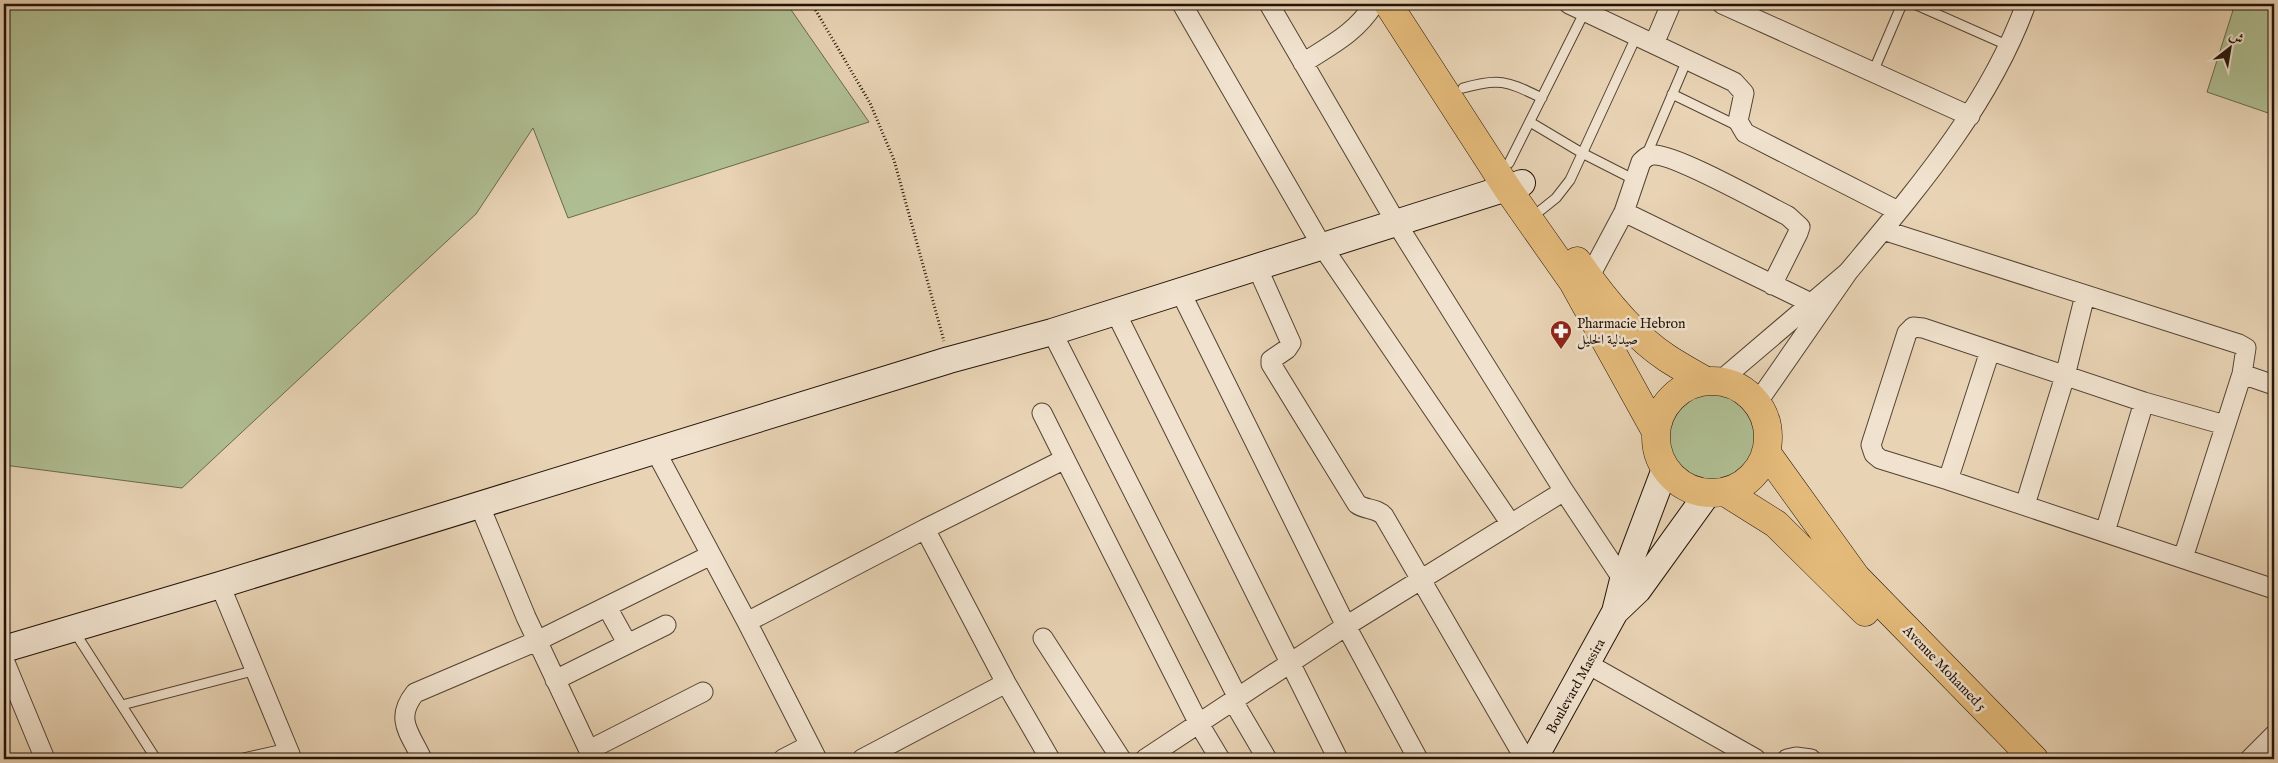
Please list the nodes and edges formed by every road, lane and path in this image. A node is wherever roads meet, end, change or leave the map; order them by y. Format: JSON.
{"nodes":[{"id":1,"x":812,"y":4,"type":"edge"},
{"id":2,"x":1182,"y":4,"type":"edge"},
{"id":3,"x":1269,"y":4,"type":"edge"},
{"id":4,"x":1374,"y":4,"type":"edge"},
{"id":5,"x":1388,"y":4,"type":"edge"},
{"id":6,"x":1410,"y":4,"type":"edge"},
{"id":7,"x":1671,"y":4,"type":"edge"},
{"id":8,"x":1722,"y":4,"type":"edge"},
{"id":9,"x":1902,"y":4,"type":"edge"},
{"id":10,"x":1914,"y":4,"type":"edge"},
{"id":11,"x":2026,"y":4,"type":"edge"},
{"id":12,"x":1577,"y":6,"type":"edge"},
{"id":13,"x":1748,"y":9,"type":"edge"},
{"id":14,"x":1637,"y":36,"type":"junction"},
{"id":15,"x":1654,"y":44,"type":"junction"},
{"id":16,"x":2009,"y":46,"type":"junction"},
{"id":17,"x":1687,"y":60,"type":"junction"},
{"id":18,"x":1303,"y":63,"type":"junction"},
{"id":19,"x":1873,"y":72,"type":"junction"},
{"id":20,"x":1463,"y":88,"type":"junction"},
{"id":21,"x":1672,"y":94,"type":"junction"},
{"id":22,"x":1542,"y":98,"type":"junction"},
{"id":23,"x":1970,"y":116,"type":"junction"},
{"id":24,"x":1530,"y":122,"type":"junction"},
{"id":25,"x":1740,"y":127,"type":"junction"},
{"id":26,"x":1582,"y":153,"type":"junction"},
{"id":27,"x":1646,"y":157,"type":"junction"},
{"id":28,"x":1513,"y":178,"type":"junction"},
{"id":29,"x":1635,"y":180,"type":"junction"},
{"id":30,"x":1541,"y":210,"type":"junction"},
{"id":31,"x":1898,"y":211,"type":"junction"},
{"id":32,"x":1624,"y":212,"type":"junction"},
{"id":33,"x":1397,"y":224,"type":"junction"},
{"id":34,"x":1883,"y":230,"type":"junction"},
{"id":35,"x":1322,"y":246,"type":"junction"},
{"id":36,"x":1257,"y":267,"type":"junction"},
{"id":37,"x":1772,"y":285,"type":"junction"},
{"id":38,"x":1585,"y":287,"type":"junction"},
{"id":39,"x":1180,"y":291,"type":"junction"},
{"id":40,"x":2085,"y":295,"type":"junction"},
{"id":41,"x":1816,"y":306,"type":"junction"},
{"id":42,"x":1115,"y":311,"type":"junction"},
{"id":43,"x":1052,"y":332,"type":"junction"},
{"id":44,"x":1990,"y":351,"type":"junction"},
{"id":45,"x":949,"y":360,"type":"junction"},
{"id":46,"x":2242,"y":374,"type":"junction"},
{"id":47,"x":2065,"y":376,"type":"junction"},
{"id":48,"x":1712,"y":380,"type":"junction"},
{"id":49,"x":2274,"y":385,"type":"edge"},
{"id":50,"x":1757,"y":402,"type":"junction"},
{"id":51,"x":2144,"y":402,"type":"junction"},
{"id":52,"x":1042,"y":413,"type":"dead end"},
{"id":53,"x":2225,"y":425,"type":"junction"},
{"id":54,"x":1655,"y":430,"type":"junction"},
{"id":55,"x":655,"y":450,"type":"junction"},
{"id":56,"x":1766,"y":452,"type":"junction"},
{"id":57,"x":1065,"y":459,"type":"junction"},
{"id":58,"x":1665,"y":469,"type":"junction"},
{"id":59,"x":1948,"y":480,"type":"junction"},
{"id":60,"x":1564,"y":491,"type":"junction"},
{"id":61,"x":1716,"y":492,"type":"junction"},
{"id":62,"x":479,"y":504,"type":"junction"},
{"id":63,"x":2025,"y":506,"type":"junction"},
{"id":64,"x":1512,"y":524,"type":"junction"},
{"id":65,"x":925,"y":529,"type":"junction"},
{"id":66,"x":2105,"y":532,"type":"junction"},
{"id":67,"x":712,"y":555,"type":"junction"},
{"id":68,"x":2183,"y":558,"type":"junction"},
{"id":69,"x":1419,"y":580,"type":"junction"},
{"id":70,"x":1849,"y":583,"type":"junction"},
{"id":71,"x":220,"y":585,"type":"junction"},
{"id":72,"x":1630,"y":585,"type":"junction"},
{"id":73,"x":2274,"y":589,"type":"edge"},
{"id":74,"x":607,"y":607,"type":"junction"},
{"id":75,"x":747,"y":622,"type":"junction"},
{"id":76,"x":666,"y":625,"type":"dead end"},
{"id":77,"x":1346,"y":626,"type":"junction"},
{"id":78,"x":73,"y":628,"type":"junction"},
{"id":79,"x":1042,"y":638,"type":"dead end"},
{"id":80,"x":537,"y":641,"type":"junction"},
{"id":81,"x":626,"y":643,"type":"junction"},
{"id":82,"x":4,"y":649,"type":"edge"},
{"id":83,"x":4,"y":660,"type":"edge"},
{"id":84,"x":1586,"y":663,"type":"junction"},
{"id":85,"x":1290,"y":664,"type":"junction"},
{"id":86,"x":256,"y":670,"type":"junction"},
{"id":87,"x":555,"y":680,"type":"junction"},
{"id":88,"x":1006,"y":683,"type":"junction"},
{"id":89,"x":704,"y":692,"type":"dead end"},
{"id":90,"x":1236,"y":700,"type":"junction"},
{"id":91,"x":122,"y":705,"type":"junction"},
{"id":92,"x":1199,"y":724,"type":"junction"},
{"id":93,"x":2274,"y":735,"type":"edge"},
{"id":94,"x":813,"y":752,"type":"edge"},
{"id":95,"x":290,"y":754,"type":"edge"},
{"id":96,"x":591,"y":755,"type":"edge"},
{"id":97,"x":45,"y":759,"type":"edge"},
{"id":98,"x":156,"y":759,"type":"edge"},
{"id":99,"x":239,"y":759,"type":"edge"},
{"id":100,"x":422,"y":759,"type":"edge"},
{"id":101,"x":782,"y":759,"type":"edge"},
{"id":102,"x":862,"y":759,"type":"edge"},
{"id":103,"x":1050,"y":759,"type":"edge"},
{"id":104,"x":1121,"y":759,"type":"edge"},
{"id":105,"x":1145,"y":759,"type":"edge"},
{"id":106,"x":1220,"y":759,"type":"edge"},
{"id":107,"x":1267,"y":759,"type":"edge"},
{"id":108,"x":1338,"y":759,"type":"edge"},
{"id":109,"x":1418,"y":759,"type":"edge"},
{"id":110,"x":1525,"y":759,"type":"edge"},
{"id":111,"x":1534,"y":759,"type":"edge"},
{"id":112,"x":1756,"y":759,"type":"edge"},
{"id":113,"x":1786,"y":759,"type":"edge"},
{"id":114,"x":1811,"y":759,"type":"edge"},
{"id":115,"x":2010,"y":759,"type":"edge"},
{"id":116,"x":2034,"y":759,"type":"edge"},
{"id":117,"x":2250,"y":759,"type":"edge"}],
"edges":[{"from":1,"to":45,"type":"path"},
{"from":2,"to":35,"type":"street"},
{"from":3,"to":18,"type":"street"},
{"from":4,"to":18,"type":"street"},
{"from":5,"to":28,"type":"main road"},
{"from":6,"to":20,"type":"main road"},
{"from":7,"to":15,"type":"street"},
{"from":8,"to":13,"type":"street"},
{"from":9,"to":19,"type":"lane"},
{"from":10,"to":16,"type":"lane"},
{"from":11,"to":16,"type":"street"},
{"from":12,"to":14,"type":"street"},
{"from":12,"to":22,"type":"lane"},
{"from":13,"to":19,"type":"street"},
{"from":14,"to":15,"type":"street"},
{"from":14,"to":26,"type":"lane"},
{"from":15,"to":17,"type":"street"},
{"from":16,"to":23,"type":"street"},
{"from":17,"to":21,"type":"lane"},
{"from":17,"to":25,"type":"street"},
{"from":18,"to":33,"type":"street"},
{"from":19,"to":23,"type":"street"},
{"from":20,"to":22,"type":"lane"},
{"from":20,"to":28,"type":"main road"},
{"from":21,"to":25,"type":"lane"},
{"from":21,"to":27,"type":"lane"},
{"from":22,"to":24,"type":"lane"},
{"from":23,"to":31,"type":"street"},
{"from":24,"to":26,"type":"lane"},
{"from":24,"to":28,"type":"lane"},
{"from":25,"to":31,"type":"street"},
{"from":26,"to":29,"type":"lane"},
{"from":26,"to":30,"type":"lane"},
{"from":27,"to":29,"type":"street"},
{"from":27,"to":37,"type":"street"},
{"from":28,"to":30,"type":"main road"},
{"from":28,"to":33,"type":"street"},
{"from":28,"to":38,"type":"main road"},
{"from":29,"to":32,"type":"street"},
{"from":30,"to":38,"type":"main road"},
{"from":31,"to":34,"type":"street"},
{"from":32,"to":37,"type":"street"},
{"from":32,"to":38,"type":"street"},
{"from":33,"to":35,"type":"street"},
{"from":33,"to":60,"type":"street"},
{"from":34,"to":40,"type":"street"},
{"from":34,"to":41,"type":"street"},
{"from":35,"to":36,"type":"street"},
{"from":35,"to":64,"type":"street"},
{"from":36,"to":39,"type":"street"},
{"from":36,"to":69,"type":"street"},
{"from":37,"to":41,"type":"street"},
{"from":38,"to":48,"type":"main road"},
{"from":38,"to":54,"type":"main road"},
{"from":39,"to":42,"type":"street"},
{"from":39,"to":77,"type":"street"},
{"from":40,"to":46,"type":"street"},
{"from":40,"to":47,"type":"street"},
{"from":41,"to":48,"type":"street"},
{"from":41,"to":50,"type":"street"},
{"from":42,"to":43,"type":"street"},
{"from":42,"to":85,"type":"street"},
{"from":43,"to":45,"type":"street"},
{"from":43,"to":90,"type":"street"},
{"from":44,"to":47,"type":"street"},
{"from":44,"to":59,"type":"street"},
{"from":44,"to":59,"type":"street"},
{"from":45,"to":55,"type":"street"},
{"from":46,"to":49,"type":"street"},
{"from":46,"to":53,"type":"street"},
{"from":47,"to":51,"type":"street"},
{"from":47,"to":63,"type":"street"},
{"from":48,"to":50,"type":"main road"},
{"from":48,"to":54,"type":"main road"},
{"from":50,"to":56,"type":"main road"},
{"from":51,"to":53,"type":"street"},
{"from":51,"to":66,"type":"street"},
{"from":52,"to":57,"type":"street"},
{"from":53,"to":68,"type":"street"},
{"from":54,"to":58,"type":"main road"},
{"from":55,"to":62,"type":"street"},
{"from":55,"to":67,"type":"street"},
{"from":56,"to":61,"type":"main road"},
{"from":56,"to":70,"type":"main road"},
{"from":57,"to":65,"type":"street"},
{"from":57,"to":92,"type":"street"},
{"from":58,"to":61,"type":"main road"},
{"from":58,"to":72,"type":"street","name":"Boulevard Massira"},
{"from":59,"to":63,"type":"street"},
{"from":60,"to":64,"type":"street"},
{"from":60,"to":72,"type":"street"},
{"from":61,"to":70,"type":"main road"},
{"from":61,"to":72,"type":"street"},
{"from":62,"to":71,"type":"street"},
{"from":62,"to":80,"type":"street"},
{"from":63,"to":66,"type":"street"},
{"from":64,"to":69,"type":"street"},
{"from":65,"to":75,"type":"street"},
{"from":65,"to":88,"type":"street"},
{"from":66,"to":68,"type":"street"},
{"from":67,"to":74,"type":"street"},
{"from":67,"to":75,"type":"street"},
{"from":68,"to":73,"type":"street"},
{"from":69,"to":77,"type":"street"},
{"from":69,"to":110,"type":"street"},
{"from":70,"to":115,"type":"main road","name":"Avenue Mohamed 5"},
{"from":70,"to":116,"type":"main road","name":"Avenue Mohamed 5"},
{"from":71,"to":78,"type":"street"},
{"from":71,"to":86,"type":"street"},
{"from":72,"to":84,"type":"street","name":"Boulevard Massira"},
{"from":74,"to":80,"type":"street"},
{"from":74,"to":81,"type":"street"},
{"from":75,"to":94,"type":"street"},
{"from":76,"to":81,"type":"street"},
{"from":77,"to":85,"type":"street"},
{"from":77,"to":109,"type":"street"},
{"from":78,"to":82,"type":"street"},
{"from":78,"to":91,"type":"lane"},
{"from":79,"to":104,"type":"street"},
{"from":80,"to":87,"type":"street"},
{"from":80,"to":100,"type":"street"},
{"from":81,"to":87,"type":"street"},
{"from":83,"to":97,"type":"street"},
{"from":84,"to":111,"type":"street","name":"Boulevard Massira"},
{"from":84,"to":112,"type":"street"},
{"from":85,"to":90,"type":"street"},
{"from":85,"to":108,"type":"street"},
{"from":86,"to":91,"type":"lane"},
{"from":86,"to":95,"type":"street"},
{"from":87,"to":96,"type":"street"},
{"from":88,"to":102,"type":"street"},
{"from":88,"to":103,"type":"street"},
{"from":89,"to":96,"type":"street"},
{"from":90,"to":92,"type":"street"},
{"from":90,"to":107,"type":"street"},
{"from":91,"to":98,"type":"lane"},
{"from":92,"to":105,"type":"street"},
{"from":92,"to":106,"type":"street"},
{"from":93,"to":117,"type":"street"},
{"from":94,"to":101,"type":"street"},
{"from":95,"to":99,"type":"lane"},
{"from":113,"to":114,"type":"street"}]}
